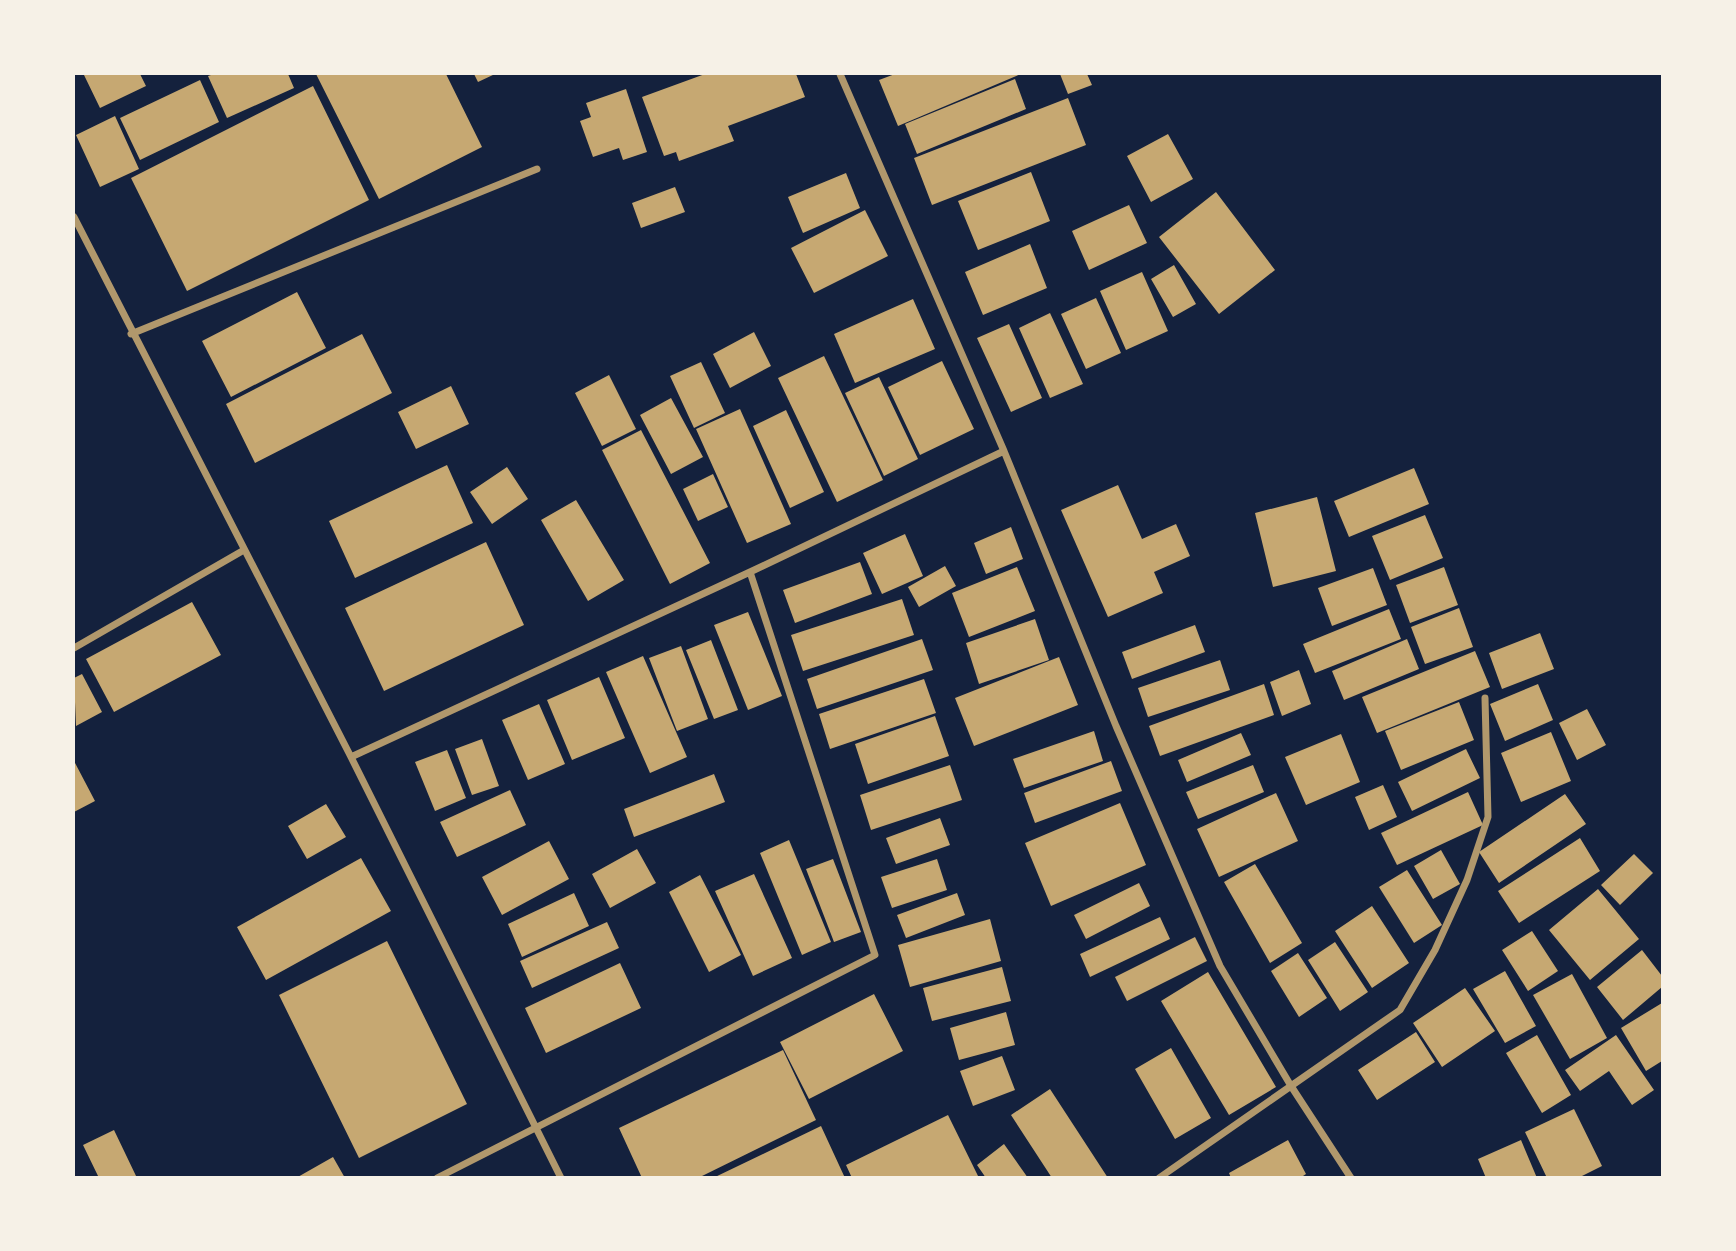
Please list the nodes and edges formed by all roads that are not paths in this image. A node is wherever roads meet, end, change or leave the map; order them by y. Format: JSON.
{"nodes":[{"id":1,"x":840,"y":74,"type":"edge"},
{"id":2,"x":537,"y":169,"type":"dead end"},
{"id":3,"x":74,"y":218,"type":"edge"},
{"id":4,"x":131,"y":334,"type":"junction"},
{"id":5,"x":1004,"y":451,"type":"junction"},
{"id":6,"x":244,"y":550,"type":"junction"},
{"id":7,"x":750,"y":572,"type":"junction"},
{"id":8,"x":74,"y":648,"type":"edge"},
{"id":9,"x":1485,"y":698,"type":"dead end"},
{"id":10,"x":351,"y":757,"type":"junction"},
{"id":11,"x":1291,"y":1086,"type":"junction"},
{"id":12,"x":535,"y":1128,"type":"junction"},
{"id":13,"x":437,"y":1178,"type":"edge"},
{"id":14,"x":561,"y":1178,"type":"edge"},
{"id":15,"x":1159,"y":1178,"type":"edge"},
{"id":16,"x":1352,"y":1178,"type":"edge"}],
"edges":[{"from":1,"to":5,"type":"street"},
{"from":2,"to":4,"type":"street"},
{"from":3,"to":4,"type":"street"},
{"from":4,"to":6,"type":"street"},
{"from":5,"to":7,"type":"street"},
{"from":5,"to":11,"type":"street"},
{"from":6,"to":8,"type":"street"},
{"from":6,"to":10,"type":"street"},
{"from":7,"to":10,"type":"street"},
{"from":7,"to":12,"type":"street"},
{"from":9,"to":11,"type":"street"},
{"from":10,"to":12,"type":"street"},
{"from":11,"to":15,"type":"street"},
{"from":11,"to":16,"type":"street"},
{"from":12,"to":13,"type":"street"},
{"from":12,"to":14,"type":"street"}]}
